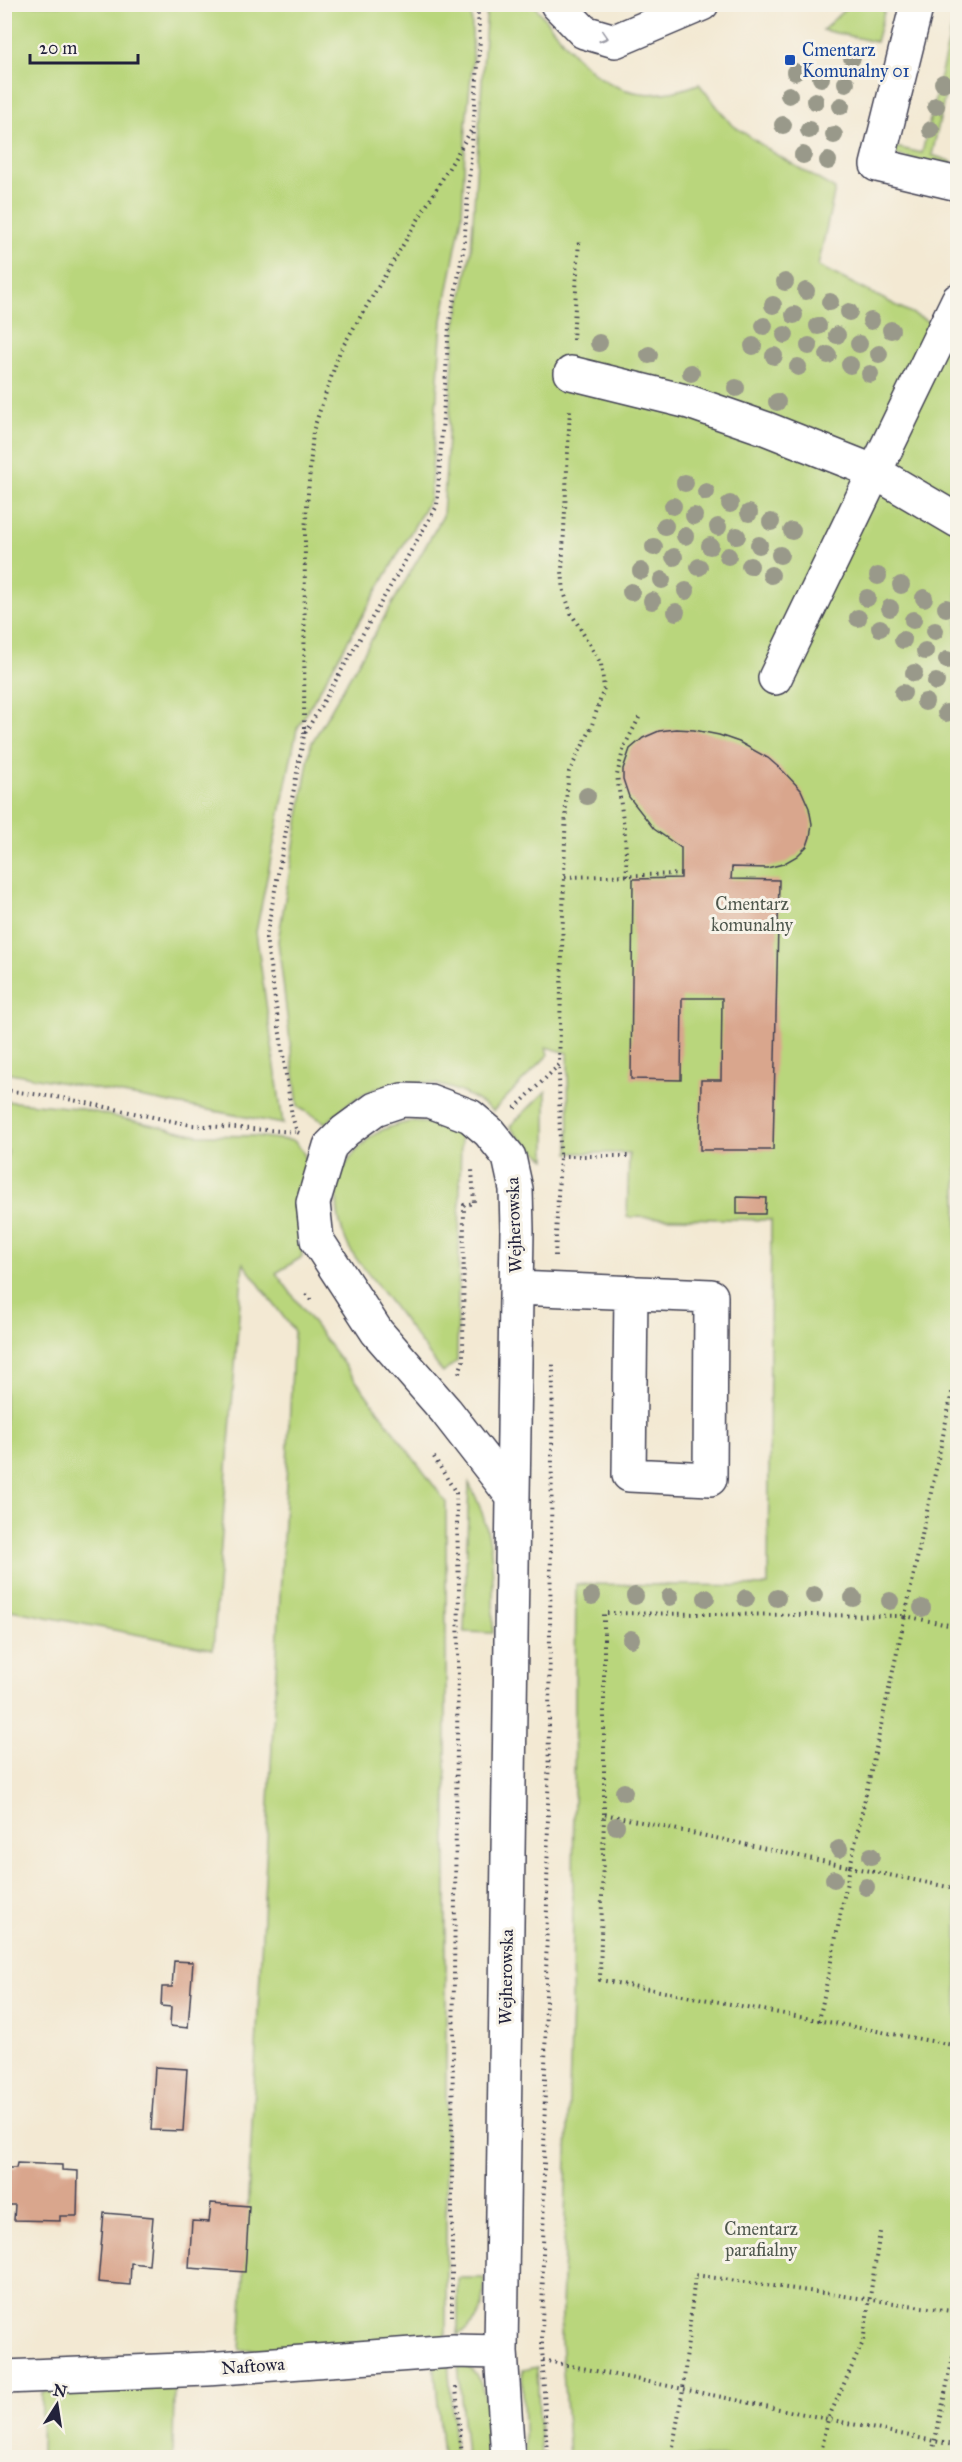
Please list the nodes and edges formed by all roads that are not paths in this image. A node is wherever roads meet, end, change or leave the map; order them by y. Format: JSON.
{"nodes":[{"id":1,"x":557,"y":4,"type":"edge"},
{"id":2,"x":702,"y":4,"type":"edge"},
{"id":3,"x":917,"y":4,"type":"edge"},
{"id":4,"x":957,"y":184,"type":"edge"},
{"id":5,"x":957,"y":300,"type":"edge"},
{"id":6,"x":571,"y":373,"type":"road end"},
{"id":7,"x":873,"y":471,"type":"junction"},
{"id":8,"x":957,"y":521,"type":"edge"},
{"id":9,"x":775,"y":678,"type":"dead end"},
{"id":10,"x":516,"y":1288,"type":"junction"},
{"id":11,"x":631,"y":1292,"type":"junction"},
{"id":12,"x":513,"y":1497,"type":"junction"},
{"id":13,"x":501,"y":2352,"type":"junction"},
{"id":14,"x":4,"y":2377,"type":"edge"},
{"id":15,"x":508,"y":2457,"type":"edge"}],
"edges":[{"from":1,"to":2,"type":"street","one_way":true},
{"from":3,"to":4,"type":"street"},
{"from":5,"to":7,"type":"street"},
{"from":6,"to":7,"type":"street"},
{"from":7,"to":8,"type":"street"},
{"from":7,"to":9,"type":"street"},
{"from":10,"to":11,"type":"street"},
{"from":10,"to":12,"type":"street","name":"Wejherowska"},
{"from":10,"to":12,"type":"street","name":"Wejherowska"},
{"from":11,"to":11,"type":"street"},
{"from":12,"to":13,"type":"street","name":"Wejherowska"},
{"from":13,"to":14,"type":"street","name":"Naftowa"},
{"from":13,"to":15,"type":"street","name":"Wejherowska"}]}
